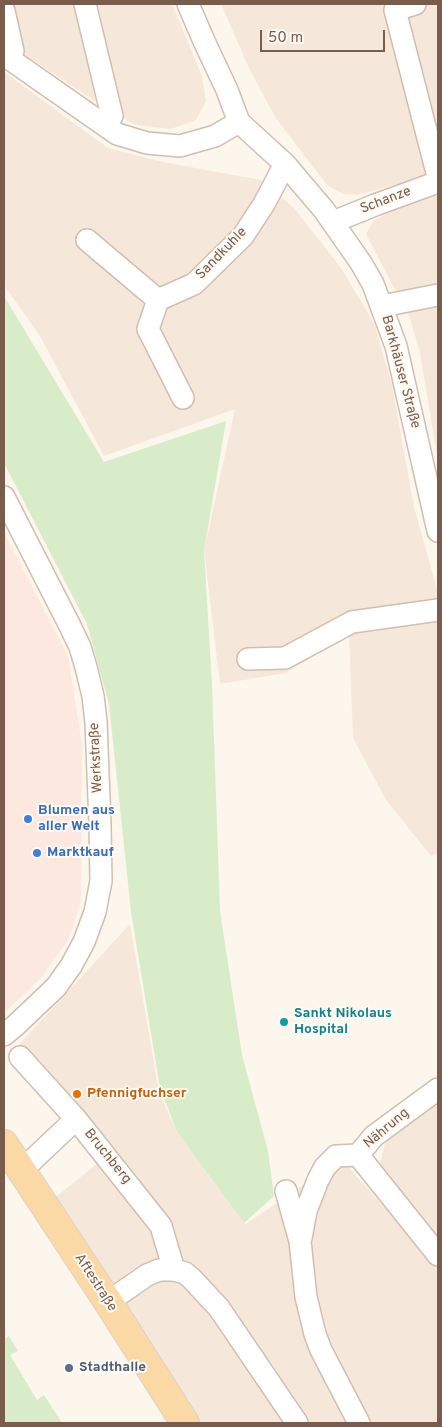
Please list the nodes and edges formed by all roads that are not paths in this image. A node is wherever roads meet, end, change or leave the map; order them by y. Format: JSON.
{"nodes":[{"id":1,"x":84,"y":4,"type":"edge"},
{"id":2,"x":188,"y":4,"type":"edge"},
{"id":3,"x":415,"y":4,"type":"edge"},
{"id":4,"x":4,"y":11,"type":"edge"},
{"id":5,"x":8,"y":53,"type":"edge"},
{"id":6,"x":112,"y":116,"type":"dead end"},
{"id":7,"x":239,"y":122,"type":"junction"},
{"id":8,"x":285,"y":164,"type":"junction"},
{"id":9,"x":438,"y":177,"type":"edge"},
{"id":10,"x":438,"y":182,"type":"edge"},
{"id":11,"x":333,"y":222,"type":"junction"},
{"id":12,"x":87,"y":240,"type":"dead end"},
{"id":13,"x":438,"y":295,"type":"edge"},
{"id":14,"x":158,"y":300,"type":"junction"},
{"id":15,"x":382,"y":306,"type":"junction"},
{"id":16,"x":183,"y":398,"type":"dead end"},
{"id":17,"x":4,"y":497,"type":"edge"},
{"id":18,"x":438,"y":531,"type":"edge"},
{"id":19,"x":438,"y":610,"type":"edge"},
{"id":20,"x":248,"y":659,"type":"dead end"},
{"id":21,"x":4,"y":1034,"type":"edge"},
{"id":22,"x":20,"y":1057,"type":"dead end"},
{"id":23,"x":438,"y":1089,"type":"edge"},
{"id":24,"x":76,"y":1119,"type":"junction"},
{"id":25,"x":4,"y":1144,"type":"edge"},
{"id":26,"x":358,"y":1155,"type":"junction"},
{"id":27,"x":22,"y":1171,"type":"junction"},
{"id":28,"x":286,"y":1191,"type":"dead end"},
{"id":29,"x":300,"y":1241,"type":"junction"},
{"id":30,"x":438,"y":1255,"type":"edge"},
{"id":31,"x":174,"y":1270,"type":"junction"},
{"id":32,"x":108,"y":1302,"type":"junction"},
{"id":33,"x":185,"y":1423,"type":"edge"},
{"id":34,"x":297,"y":1423,"type":"edge"},
{"id":35,"x":359,"y":1423,"type":"edge"}],
"edges":[{"from":1,"to":6,"type":"street"},
{"from":2,"to":7,"type":"street","name":"Barkhäuser Straße"},
{"from":3,"to":9,"type":"street"},
{"from":4,"to":5,"type":"street"},
{"from":5,"to":7,"type":"street"},
{"from":7,"to":8,"type":"street","name":"Barkhäuser Straße"},
{"from":8,"to":11,"type":"street","name":"Barkhäuser Straße"},
{"from":8,"to":14,"type":"street","name":"Sandkuhle"},
{"from":10,"to":11,"type":"street","name":"Schanze"},
{"from":11,"to":15,"type":"street","name":"Barkhäuser Straße"},
{"from":12,"to":14,"type":"street"},
{"from":13,"to":15,"type":"street"},
{"from":14,"to":16,"type":"street"},
{"from":15,"to":18,"type":"street","name":"Barkhäuser Straße"},
{"from":17,"to":21,"type":"street","name":"Werkstraße"},
{"from":19,"to":20,"type":"street"},
{"from":22,"to":24,"type":"street","name":"Bruchberg"},
{"from":23,"to":26,"type":"street","name":"Nährung"},
{"from":24,"to":27,"type":"street"},
{"from":24,"to":31,"type":"street","name":"Bruchberg"},
{"from":25,"to":27,"type":"main road","name":"Aftestraße"},
{"from":26,"to":29,"type":"street","name":"Nährung"},
{"from":26,"to":30,"type":"street"},
{"from":27,"to":32,"type":"main road","name":"Aftestraße"},
{"from":28,"to":29,"type":"street","name":"Nährung"},
{"from":29,"to":35,"type":"street","name":"Nährung"},
{"from":31,"to":32,"type":"street"},
{"from":31,"to":34,"type":"street"},
{"from":32,"to":33,"type":"main road","name":"Aftestraße"}]}
